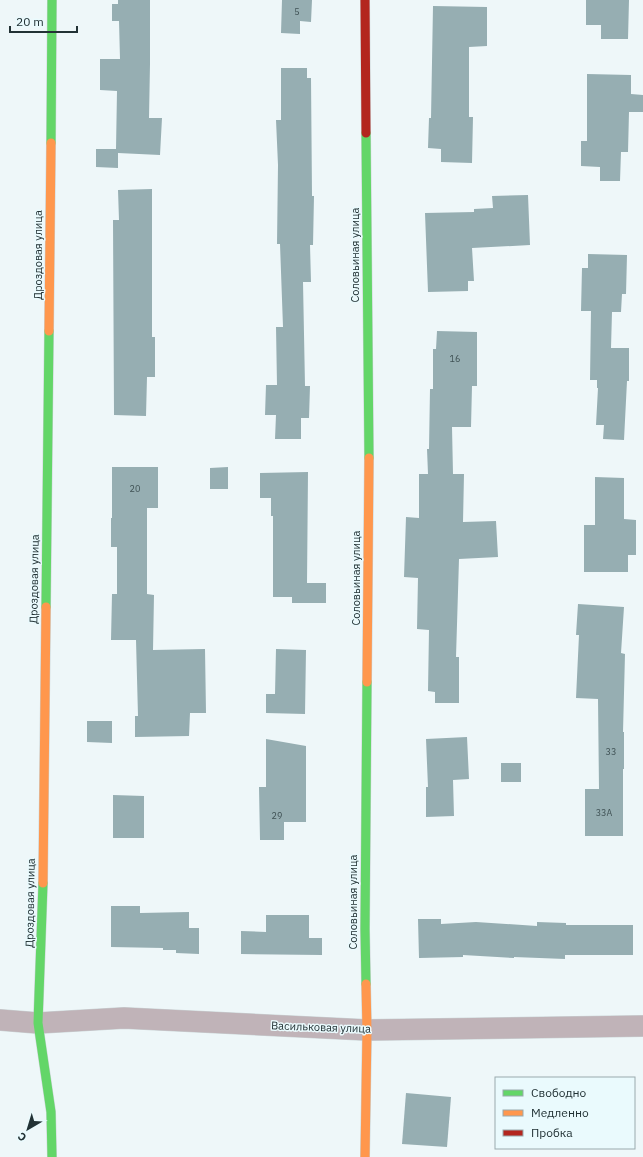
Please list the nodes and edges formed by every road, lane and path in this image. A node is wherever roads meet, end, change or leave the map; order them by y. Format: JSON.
{"nodes":[{"id":1,"x":52,"y":0,"type":"edge"},
{"id":2,"x":365,"y":0,"type":"edge"},
{"id":3,"x":0,"y":1020,"type":"edge"},
{"id":4,"x":38,"y":1023,"type":"junction"},
{"id":5,"x":643,"y":1026,"type":"edge"},
{"id":6,"x":367,"y":1030,"type":"junction"},
{"id":7,"x":52,"y":1157,"type":"edge"},
{"id":8,"x":365,"y":1157,"type":"edge"}],
"edges":[{"from":1,"to":4,"type":"street","name":"Дроздовая улица"},
{"from":2,"to":6,"type":"street","name":"Соловьиная улица"},
{"from":3,"to":4,"type":"street","name":"Васильковая улица"},
{"from":4,"to":6,"type":"street","name":"Васильковая улица"},
{"from":4,"to":7,"type":"street","name":"Дроздовая улица"},
{"from":5,"to":6,"type":"street","name":"Васильковая улица"},
{"from":6,"to":8,"type":"street","name":"Соловьиная улица"}]}
